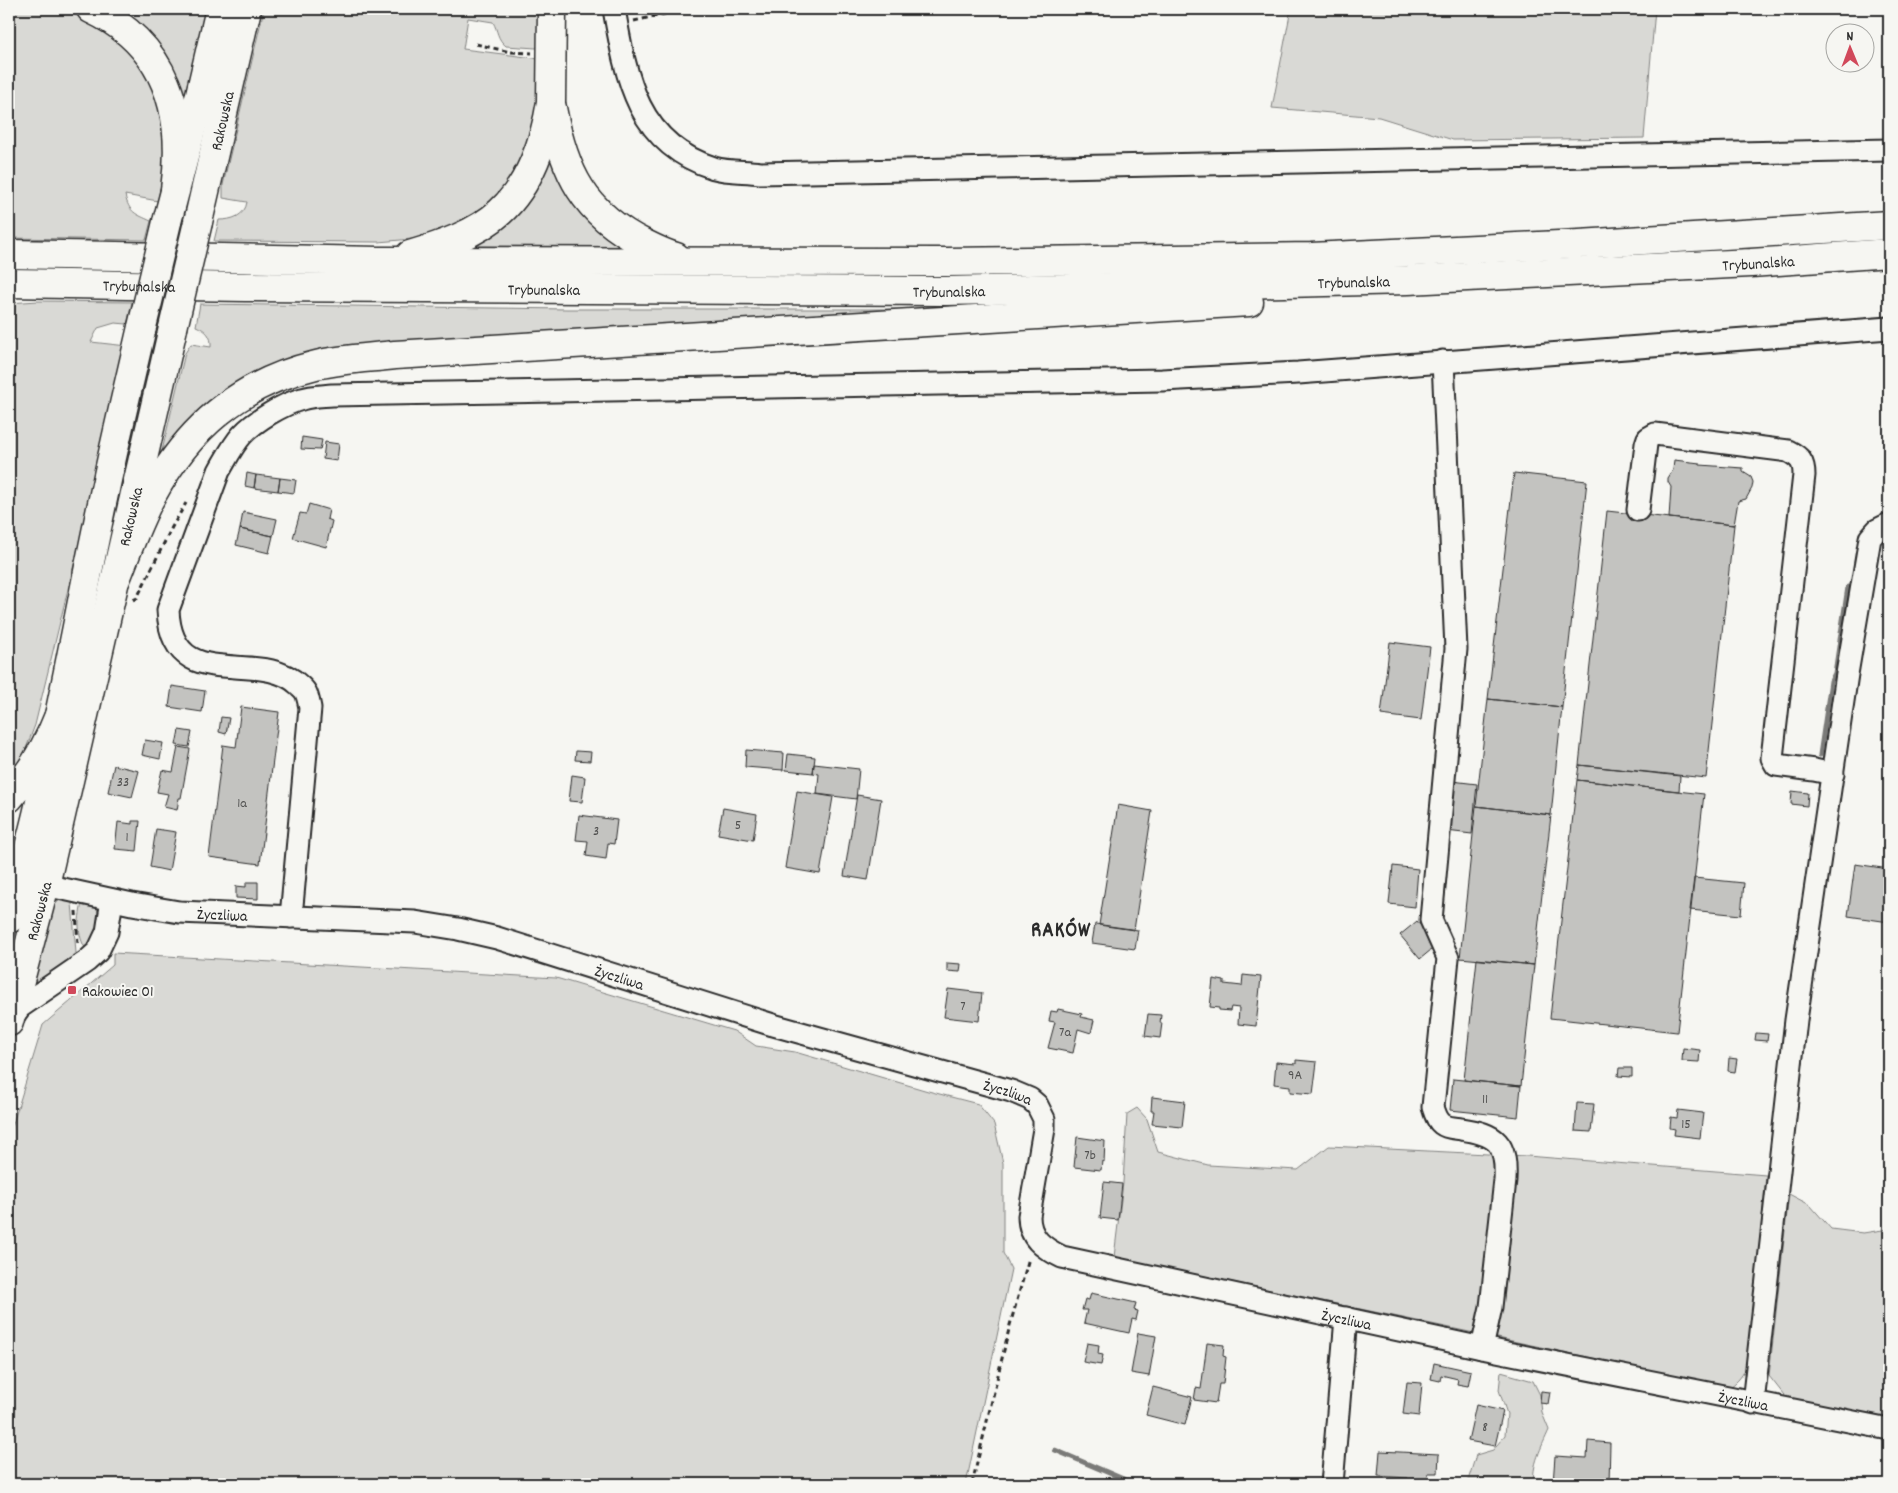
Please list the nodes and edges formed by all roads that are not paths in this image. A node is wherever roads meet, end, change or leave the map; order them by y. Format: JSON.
{"nodes":[{"id":1,"x":91,"y":9,"type":"edge"},
{"id":2,"x":220,"y":9,"type":"edge"},
{"id":3,"x":247,"y":9,"type":"edge"},
{"id":4,"x":552,"y":9,"type":"edge"},
{"id":5,"x":615,"y":17,"type":"edge"},
{"id":6,"x":551,"y":102,"type":"junction"},
{"id":7,"x":1889,"y":150,"type":"edge"},
{"id":8,"x":175,"y":190,"type":"junction"},
{"id":9,"x":1889,"y":225,"type":"edge"},
{"id":10,"x":1889,"y":253,"type":"edge"},
{"id":11,"x":9,"y":254,"type":"edge"},
{"id":12,"x":379,"y":261,"type":"junction"},
{"id":13,"x":690,"y":262,"type":"junction"},
{"id":14,"x":1408,"y":280,"type":"junction"},
{"id":15,"x":9,"y":284,"type":"edge"},
{"id":16,"x":71,"y":285,"type":"junction"},
{"id":17,"x":9,"y":289,"type":"edge"},
{"id":18,"x":1889,"y":328,"type":"edge"},
{"id":19,"x":1443,"y":361,"type":"junction"},
{"id":20,"x":1638,"y":510,"type":"dead end"},
{"id":21,"x":1889,"y":524,"type":"edge"},
{"id":22,"x":125,"y":586,"type":"junction"},
{"id":23,"x":60,"y":713,"type":"junction"},
{"id":24,"x":1832,"y":774,"type":"junction"},
{"id":25,"x":9,"y":798,"type":"edge"},
{"id":26,"x":25,"y":881,"type":"edge"},
{"id":27,"x":112,"y":900,"type":"junction"},
{"id":28,"x":291,"y":917,"type":"junction"},
{"id":29,"x":9,"y":919,"type":"edge"},
{"id":30,"x":9,"y":1023,"type":"edge"},
{"id":31,"x":1346,"y":1318,"type":"junction"},
{"id":32,"x":1482,"y":1348,"type":"junction"},
{"id":33,"x":1753,"y":1403,"type":"junction"},
{"id":34,"x":1889,"y":1429,"type":"edge"},
{"id":35,"x":1332,"y":1484,"type":"edge"}],
"edges":[{"from":1,"to":8,"type":"main road"},
{"from":2,"to":8,"type":"main road","name":"Rakowska"},
{"from":3,"to":22,"type":"main road","name":"Rakowska","bridge":true},
{"from":4,"to":6,"type":"main road"},
{"from":5,"to":7,"type":"street"},
{"from":6,"to":12,"type":"main road"},
{"from":6,"to":13,"type":"main road"},
{"from":8,"to":23,"type":"main road","name":"Rakowska","bridge":true},
{"from":9,"to":13,"type":"main road","name":"Trybunalska"},
{"from":10,"to":14,"type":"main road","name":"Trybunalska"},
{"from":11,"to":12,"type":"main road"},
{"from":12,"to":13,"type":"main road","name":"Trybunalska"},
{"from":14,"to":16,"type":"main road","name":"Trybunalska"},
{"from":14,"to":22,"type":"main road"},
{"from":15,"to":16,"type":"main road","name":"Trybunalska"},
{"from":16,"to":17,"type":"main road"},
{"from":18,"to":19,"type":"street"},
{"from":19,"to":28,"type":"street"},
{"from":19,"to":32,"type":"street"},
{"from":20,"to":24,"type":"street"},
{"from":21,"to":24,"type":"street"},
{"from":22,"to":26,"type":"main road","name":"Rakowska"},
{"from":23,"to":25,"type":"main road"},
{"from":23,"to":26,"type":"main road","name":"Rakowska"},
{"from":24,"to":33,"type":"street"},
{"from":26,"to":27,"type":"street","name":"Życzliwa"},
{"from":26,"to":29,"type":"main road","name":"Rakowska"},
{"from":26,"to":30,"type":"main road","name":"Rakowska"},
{"from":27,"to":28,"type":"street","name":"Życzliwa"},
{"from":27,"to":30,"type":"street"},
{"from":28,"to":31,"type":"street","name":"Życzliwa"},
{"from":31,"to":32,"type":"street","name":"Życzliwa"},
{"from":31,"to":35,"type":"street"},
{"from":32,"to":33,"type":"street","name":"Życzliwa"},
{"from":33,"to":34,"type":"street","name":"Życzliwa"}]}
